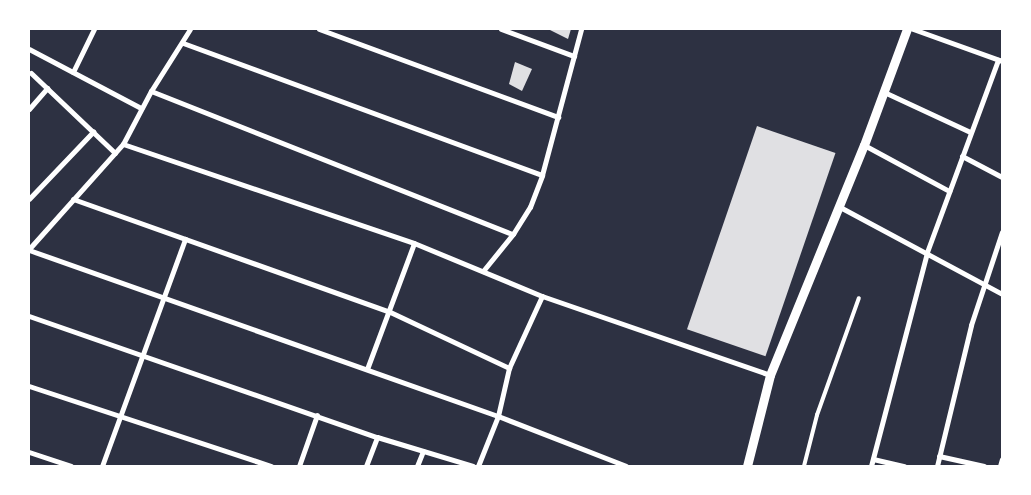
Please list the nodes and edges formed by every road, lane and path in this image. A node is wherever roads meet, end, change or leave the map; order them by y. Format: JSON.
{"nodes":[{"id":1,"x":94,"y":29,"type":"edge"},
{"id":2,"x":190,"y":29,"type":"edge"},
{"id":3,"x":319,"y":29,"type":"edge"},
{"id":4,"x":501,"y":29,"type":"edge"},
{"id":5,"x":581,"y":29,"type":"edge"},
{"id":6,"x":907,"y":29,"type":"edge"},
{"id":7,"x":913,"y":29,"type":"edge"},
{"id":8,"x":183,"y":43,"type":"junction"},
{"id":9,"x":29,"y":49,"type":"edge"},
{"id":10,"x":574,"y":56,"type":"junction"},
{"id":11,"x":1000,"y":60,"type":"edge"},
{"id":12,"x":73,"y":72,"type":"junction"},
{"id":13,"x":31,"y":73,"type":"dead end"},
{"id":14,"x":47,"y":88,"type":"junction"},
{"id":15,"x":150,"y":91,"type":"junction"},
{"id":16,"x":884,"y":92,"type":"junction"},
{"id":17,"x":141,"y":108,"type":"junction"},
{"id":18,"x":29,"y":109,"type":"edge"},
{"id":19,"x":558,"y":118,"type":"junction"},
{"id":20,"x":93,"y":132,"type":"junction"},
{"id":21,"x":970,"y":132,"type":"junction"},
{"id":22,"x":123,"y":144,"type":"junction"},
{"id":23,"x":864,"y":145,"type":"junction"},
{"id":24,"x":115,"y":153,"type":"junction"},
{"id":25,"x":962,"y":156,"type":"junction"},
{"id":26,"x":542,"y":176,"type":"junction"},
{"id":27,"x":1002,"y":177,"type":"edge"},
{"id":28,"x":949,"y":191,"type":"junction"},
{"id":29,"x":29,"y":199,"type":"edge"},
{"id":30,"x":73,"y":199,"type":"junction"},
{"id":31,"x":838,"y":206,"type":"junction"},
{"id":32,"x":1002,"y":232,"type":"edge"},
{"id":33,"x":513,"y":234,"type":"junction"},
{"id":34,"x":185,"y":239,"type":"junction"},
{"id":35,"x":414,"y":243,"type":"junction"},
{"id":36,"x":29,"y":249,"type":"edge"},
{"id":37,"x":927,"y":252,"type":"junction"},
{"id":38,"x":483,"y":271,"type":"junction"},
{"id":39,"x":984,"y":284,"type":"junction"},
{"id":40,"x":1002,"y":294,"type":"edge"},
{"id":41,"x":542,"y":296,"type":"junction"},
{"id":42,"x":164,"y":297,"type":"junction"},
{"id":43,"x":859,"y":298,"type":"dead end"},
{"id":44,"x":388,"y":311,"type":"junction"},
{"id":45,"x":29,"y":316,"type":"edge"},
{"id":46,"x":142,"y":356,"type":"junction"},
{"id":47,"x":509,"y":368,"type":"junction"},
{"id":48,"x":367,"y":369,"type":"junction"},
{"id":49,"x":770,"y":375,"type":"junction"},
{"id":50,"x":29,"y":386,"type":"edge"},
{"id":51,"x":318,"y":415,"type":"junction"},
{"id":52,"x":498,"y":416,"type":"junction"},
{"id":53,"x":120,"y":417,"type":"junction"},
{"id":54,"x":377,"y":437,"type":"junction"},
{"id":55,"x":423,"y":451,"type":"junction"},
{"id":56,"x":29,"y":452,"type":"edge"},
{"id":57,"x":939,"y":456,"type":"junction"},
{"id":58,"x":873,"y":459,"type":"junction"},
{"id":59,"x":1002,"y":459,"type":"edge"},
{"id":60,"x":71,"y":466,"type":"edge"},
{"id":61,"x":102,"y":466,"type":"edge"},
{"id":62,"x":271,"y":466,"type":"edge"},
{"id":63,"x":299,"y":466,"type":"edge"},
{"id":64,"x":366,"y":466,"type":"edge"},
{"id":65,"x":417,"y":466,"type":"edge"},
{"id":66,"x":473,"y":466,"type":"edge"},
{"id":67,"x":478,"y":466,"type":"edge"},
{"id":68,"x":626,"y":466,"type":"edge"},
{"id":69,"x":747,"y":466,"type":"edge"},
{"id":70,"x":804,"y":466,"type":"edge"},
{"id":71,"x":872,"y":466,"type":"edge"},
{"id":72,"x":904,"y":466,"type":"edge"},
{"id":73,"x":937,"y":466,"type":"edge"},
{"id":74,"x":984,"y":466,"type":"edge"},
{"id":75,"x":1000,"y":466,"type":"edge"}],
"edges":[{"from":1,"to":12,"type":"street"},
{"from":2,"to":8,"type":"street"},
{"from":3,"to":19,"type":"street"},
{"from":4,"to":10,"type":"street"},
{"from":5,"to":10,"type":"street"},
{"from":6,"to":16,"type":"street"},
{"from":7,"to":11,"type":"street"},
{"from":8,"to":15,"type":"street"},
{"from":8,"to":26,"type":"street"},
{"from":9,"to":12,"type":"street"},
{"from":10,"to":19,"type":"street"},
{"from":11,"to":21,"type":"street"},
{"from":12,"to":17,"type":"street"},
{"from":13,"to":14,"type":"street"},
{"from":14,"to":18,"type":"street"},
{"from":14,"to":20,"type":"street"},
{"from":15,"to":17,"type":"street"},
{"from":15,"to":33,"type":"street"},
{"from":16,"to":21,"type":"street"},
{"from":16,"to":23,"type":"street"},
{"from":17,"to":22,"type":"street"},
{"from":19,"to":26,"type":"street"},
{"from":20,"to":24,"type":"street"},
{"from":20,"to":29,"type":"street"},
{"from":21,"to":25,"type":"street"},
{"from":22,"to":24,"type":"street"},
{"from":22,"to":35,"type":"street"},
{"from":23,"to":28,"type":"street"},
{"from":23,"to":31,"type":"street"},
{"from":24,"to":30,"type":"street"},
{"from":25,"to":27,"type":"street"},
{"from":25,"to":28,"type":"street"},
{"from":26,"to":33,"type":"street"},
{"from":28,"to":37,"type":"street"},
{"from":30,"to":34,"type":"street"},
{"from":30,"to":36,"type":"street"},
{"from":31,"to":37,"type":"street"},
{"from":31,"to":49,"type":"street"},
{"from":32,"to":39,"type":"street"},
{"from":33,"to":38,"type":"street"},
{"from":34,"to":42,"type":"street"},
{"from":34,"to":44,"type":"street"},
{"from":35,"to":38,"type":"street"},
{"from":35,"to":44,"type":"street"},
{"from":36,"to":42,"type":"street"},
{"from":37,"to":39,"type":"street"},
{"from":37,"to":58,"type":"street"},
{"from":38,"to":41,"type":"street"},
{"from":39,"to":40,"type":"street"},
{"from":39,"to":57,"type":"street"},
{"from":41,"to":47,"type":"street"},
{"from":41,"to":49,"type":"street"},
{"from":42,"to":46,"type":"street"},
{"from":42,"to":48,"type":"street"},
{"from":43,"to":70,"type":"lane"},
{"from":44,"to":47,"type":"street"},
{"from":44,"to":48,"type":"street"},
{"from":45,"to":46,"type":"street"},
{"from":46,"to":51,"type":"street"},
{"from":46,"to":53,"type":"street"},
{"from":47,"to":52,"type":"street"},
{"from":48,"to":52,"type":"street"},
{"from":49,"to":69,"type":"street"},
{"from":50,"to":53,"type":"street"},
{"from":51,"to":54,"type":"street"},
{"from":51,"to":63,"type":"street"},
{"from":52,"to":67,"type":"street"},
{"from":52,"to":68,"type":"street"},
{"from":53,"to":61,"type":"street"},
{"from":53,"to":62,"type":"street"},
{"from":54,"to":55,"type":"street"},
{"from":54,"to":64,"type":"street"},
{"from":55,"to":65,"type":"street"},
{"from":55,"to":66,"type":"street"},
{"from":56,"to":60,"type":"street"},
{"from":57,"to":73,"type":"street"},
{"from":57,"to":74,"type":"street"},
{"from":58,"to":71,"type":"street"},
{"from":58,"to":72,"type":"street"},
{"from":59,"to":75,"type":"street"}]}
